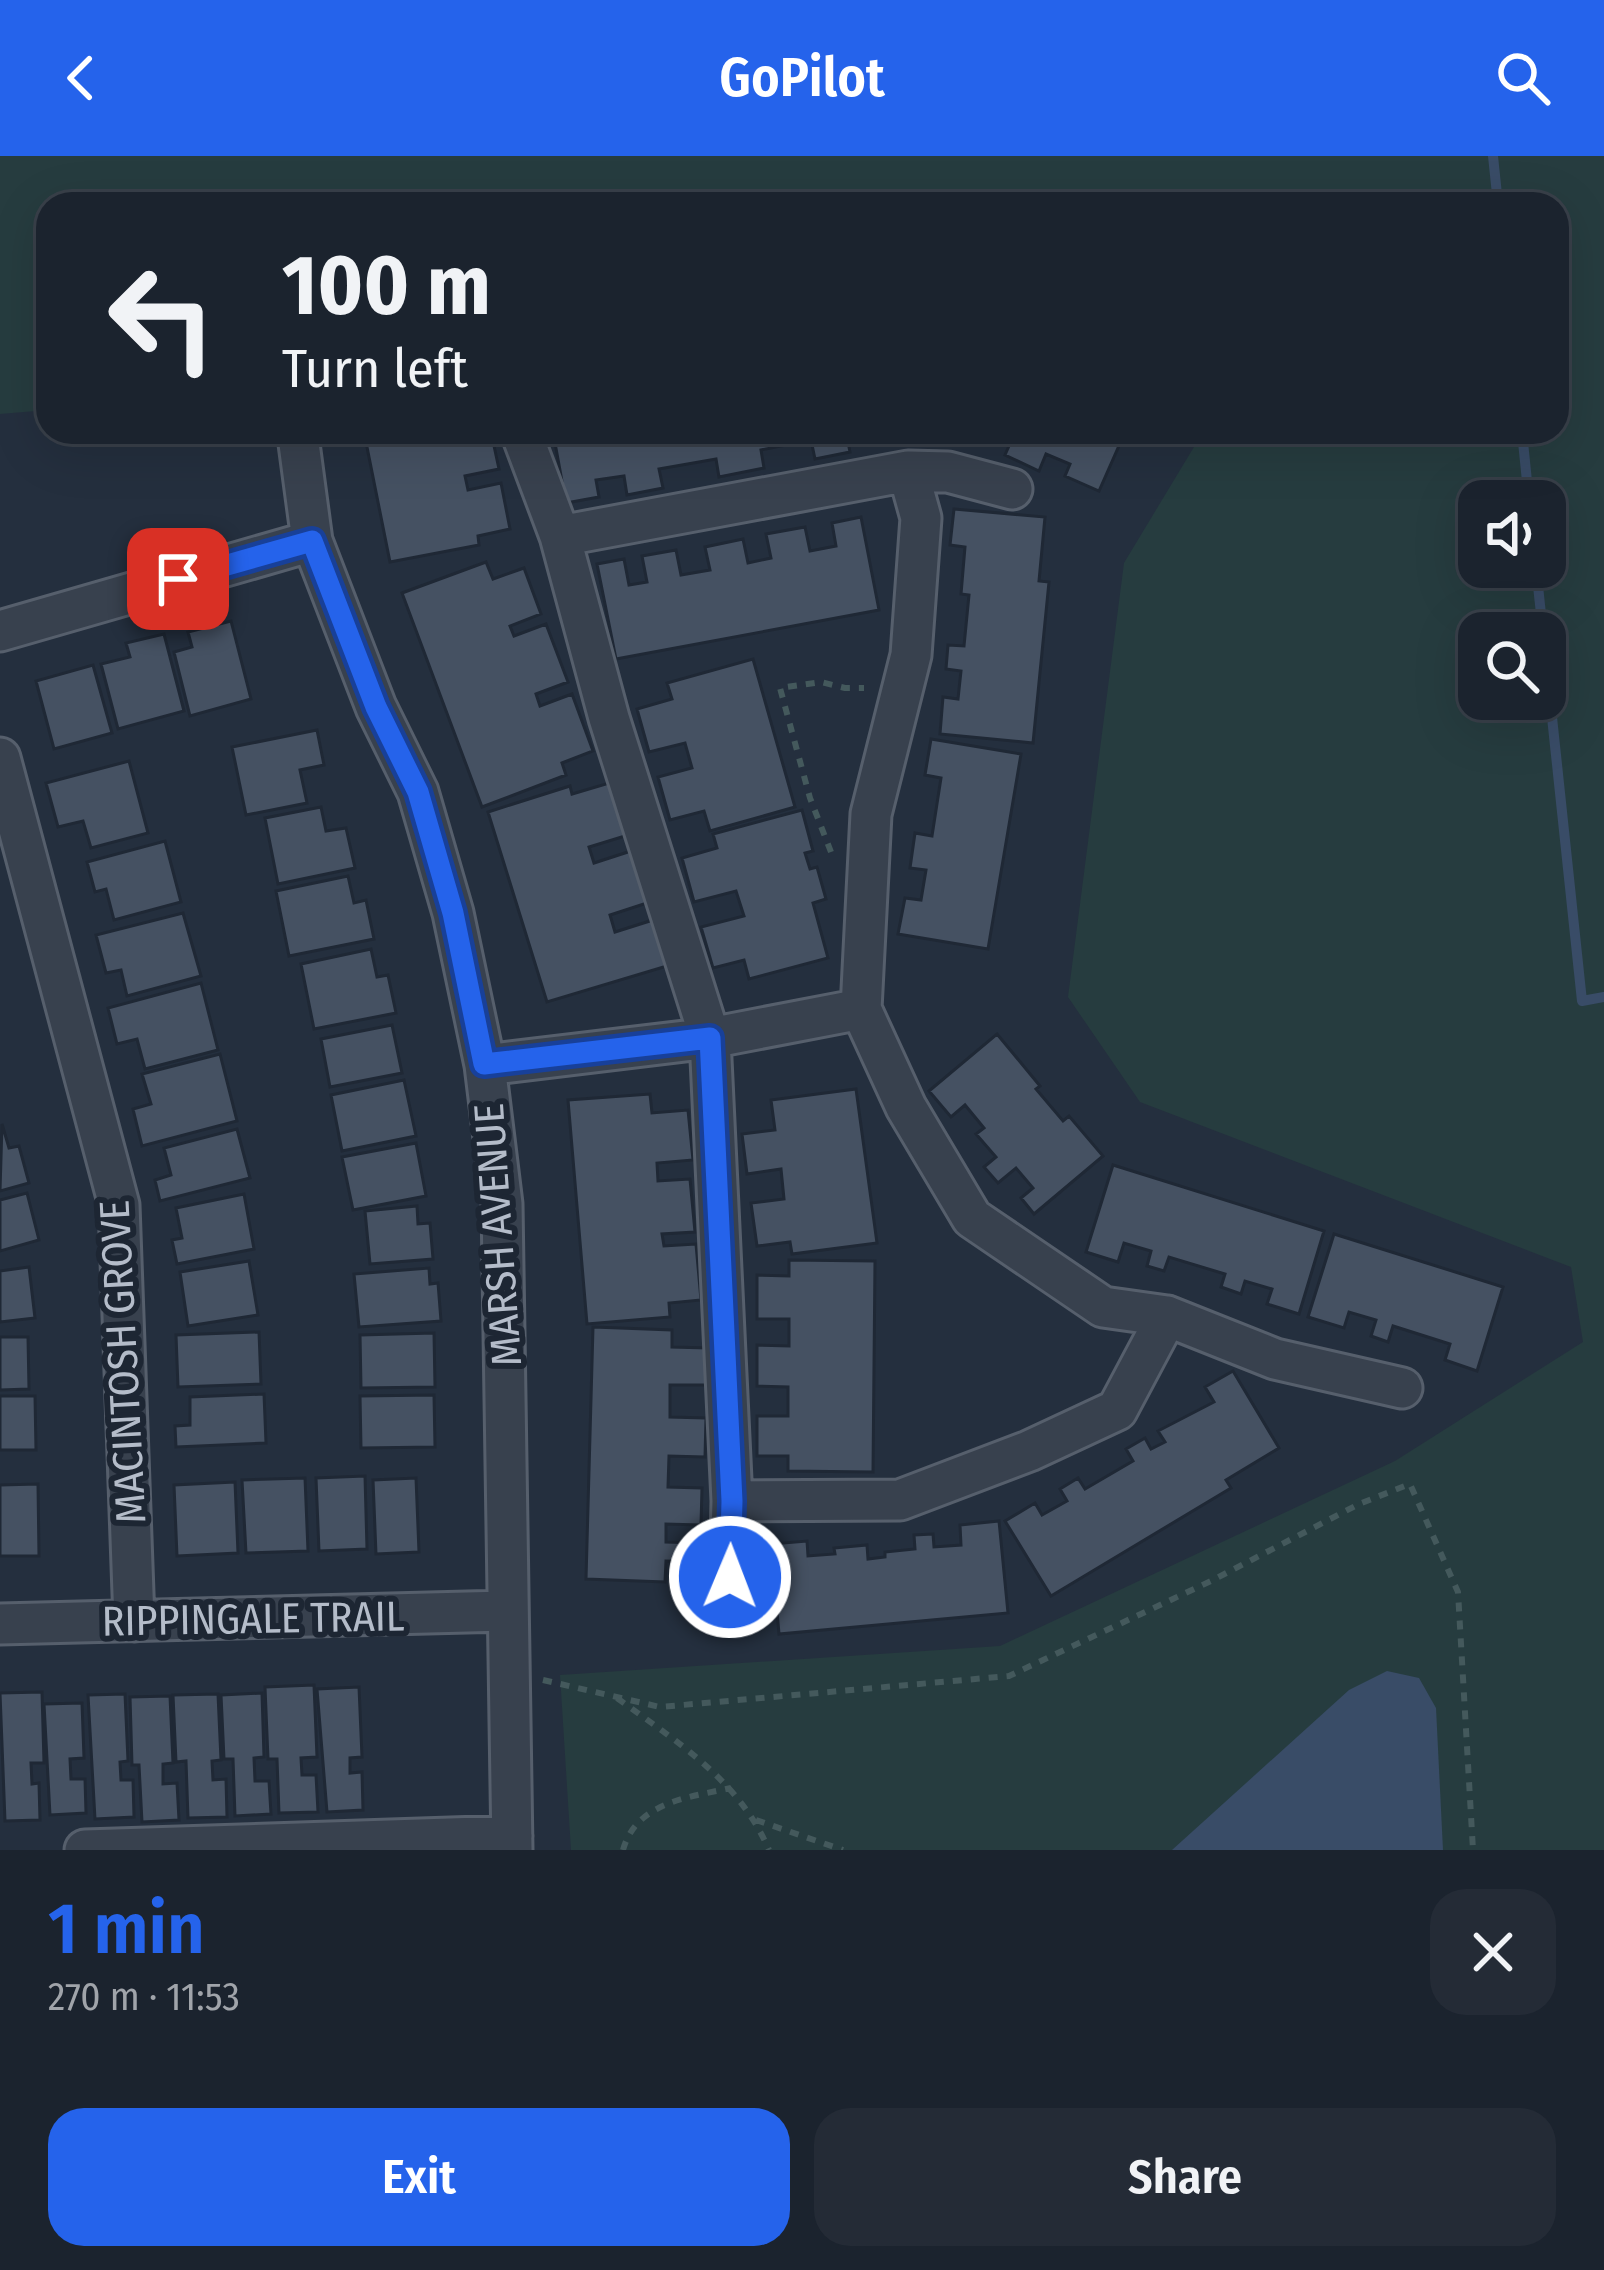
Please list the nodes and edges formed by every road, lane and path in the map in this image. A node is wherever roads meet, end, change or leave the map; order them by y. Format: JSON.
{"nodes":[{"id":1,"x":299,"y":444,"type":"edge"},
{"id":2,"x":526,"y":444,"type":"edge"},
{"id":3,"x":908,"y":471,"type":"junction"},
{"id":4,"x":1012,"y":489,"type":"dead end"},
{"id":5,"x":560,"y":536,"type":"junction"},
{"id":6,"x":312,"y":541,"type":"junction"},
{"id":7,"x":0,"y":631,"type":"edge"},
{"id":8,"x":869,"y":688,"type":"dead end"},
{"id":9,"x":0,"y":758,"type":"edge"},
{"id":10,"x":832,"y":854,"type":"dead end"},
{"id":11,"x":861,"y":1009,"type":"junction"},
{"id":12,"x":710,"y":1038,"type":"junction"},
{"id":13,"x":484,"y":1064,"type":"junction"},
{"id":14,"x":1166,"y":1316,"type":"junction"},
{"id":15,"x":1402,"y":1388,"type":"dead end"},
{"id":16,"x":732,"y":1501,"type":"junction"},
{"id":17,"x":730,"y":1577,"type":"dead end"},
{"id":18,"x":506,"y":1611,"type":"junction"},
{"id":19,"x":134,"y":1621,"type":"junction"},
{"id":20,"x":0,"y":1624,"type":"edge"},
{"id":21,"x":507,"y":1670,"type":"junction"},
{"id":22,"x":614,"y":1696,"type":"junction"},
{"id":23,"x":731,"y":1789,"type":"junction"},
{"id":24,"x":756,"y":1820,"type":"junction"},
{"id":25,"x":512,"y":1843,"type":"edge"},
{"id":26,"x":85,"y":1850,"type":"edge"},
{"id":27,"x":623,"y":1850,"type":"edge"},
{"id":28,"x":769,"y":1850,"type":"edge"},
{"id":29,"x":843,"y":1850,"type":"edge"},
{"id":30,"x":1473,"y":1850,"type":"edge"}],
"edges":[{"from":1,"to":6,"type":"street","name":"MARSH AVENUE"},
{"from":2,"to":5,"type":"street"},
{"from":3,"to":4,"type":"street"},
{"from":3,"to":5,"type":"street"},
{"from":3,"to":11,"type":"street"},
{"from":5,"to":12,"type":"street"},
{"from":6,"to":7,"type":"street"},
{"from":6,"to":13,"type":"street","name":"MARSH AVENUE"},
{"from":8,"to":10,"type":"path"},
{"from":9,"to":19,"type":"street","name":"MACINTOSH GROVE"},
{"from":11,"to":12,"type":"street"},
{"from":11,"to":14,"type":"street"},
{"from":12,"to":13,"type":"street"},
{"from":12,"to":16,"type":"street"},
{"from":13,"to":18,"type":"street","name":"MARSH AVENUE"},
{"from":14,"to":15,"type":"street"},
{"from":14,"to":16,"type":"street"},
{"from":16,"to":17,"type":"street"},
{"from":18,"to":19,"type":"street","name":"RIPPINGALE TRAIL"},
{"from":18,"to":21,"type":"street","name":"MARSH AVENUE"},
{"from":19,"to":20,"type":"street","name":"RIPPINGALE TRAIL"},
{"from":21,"to":22,"type":"path"},
{"from":21,"to":25,"type":"street","name":"MARSH AVENUE"},
{"from":22,"to":23,"type":"path"},
{"from":22,"to":30,"type":"path"},
{"from":23,"to":24,"type":"path"},
{"from":23,"to":27,"type":"path"},
{"from":24,"to":28,"type":"path"},
{"from":24,"to":29,"type":"path"},
{"from":25,"to":26,"type":"street"}]}
